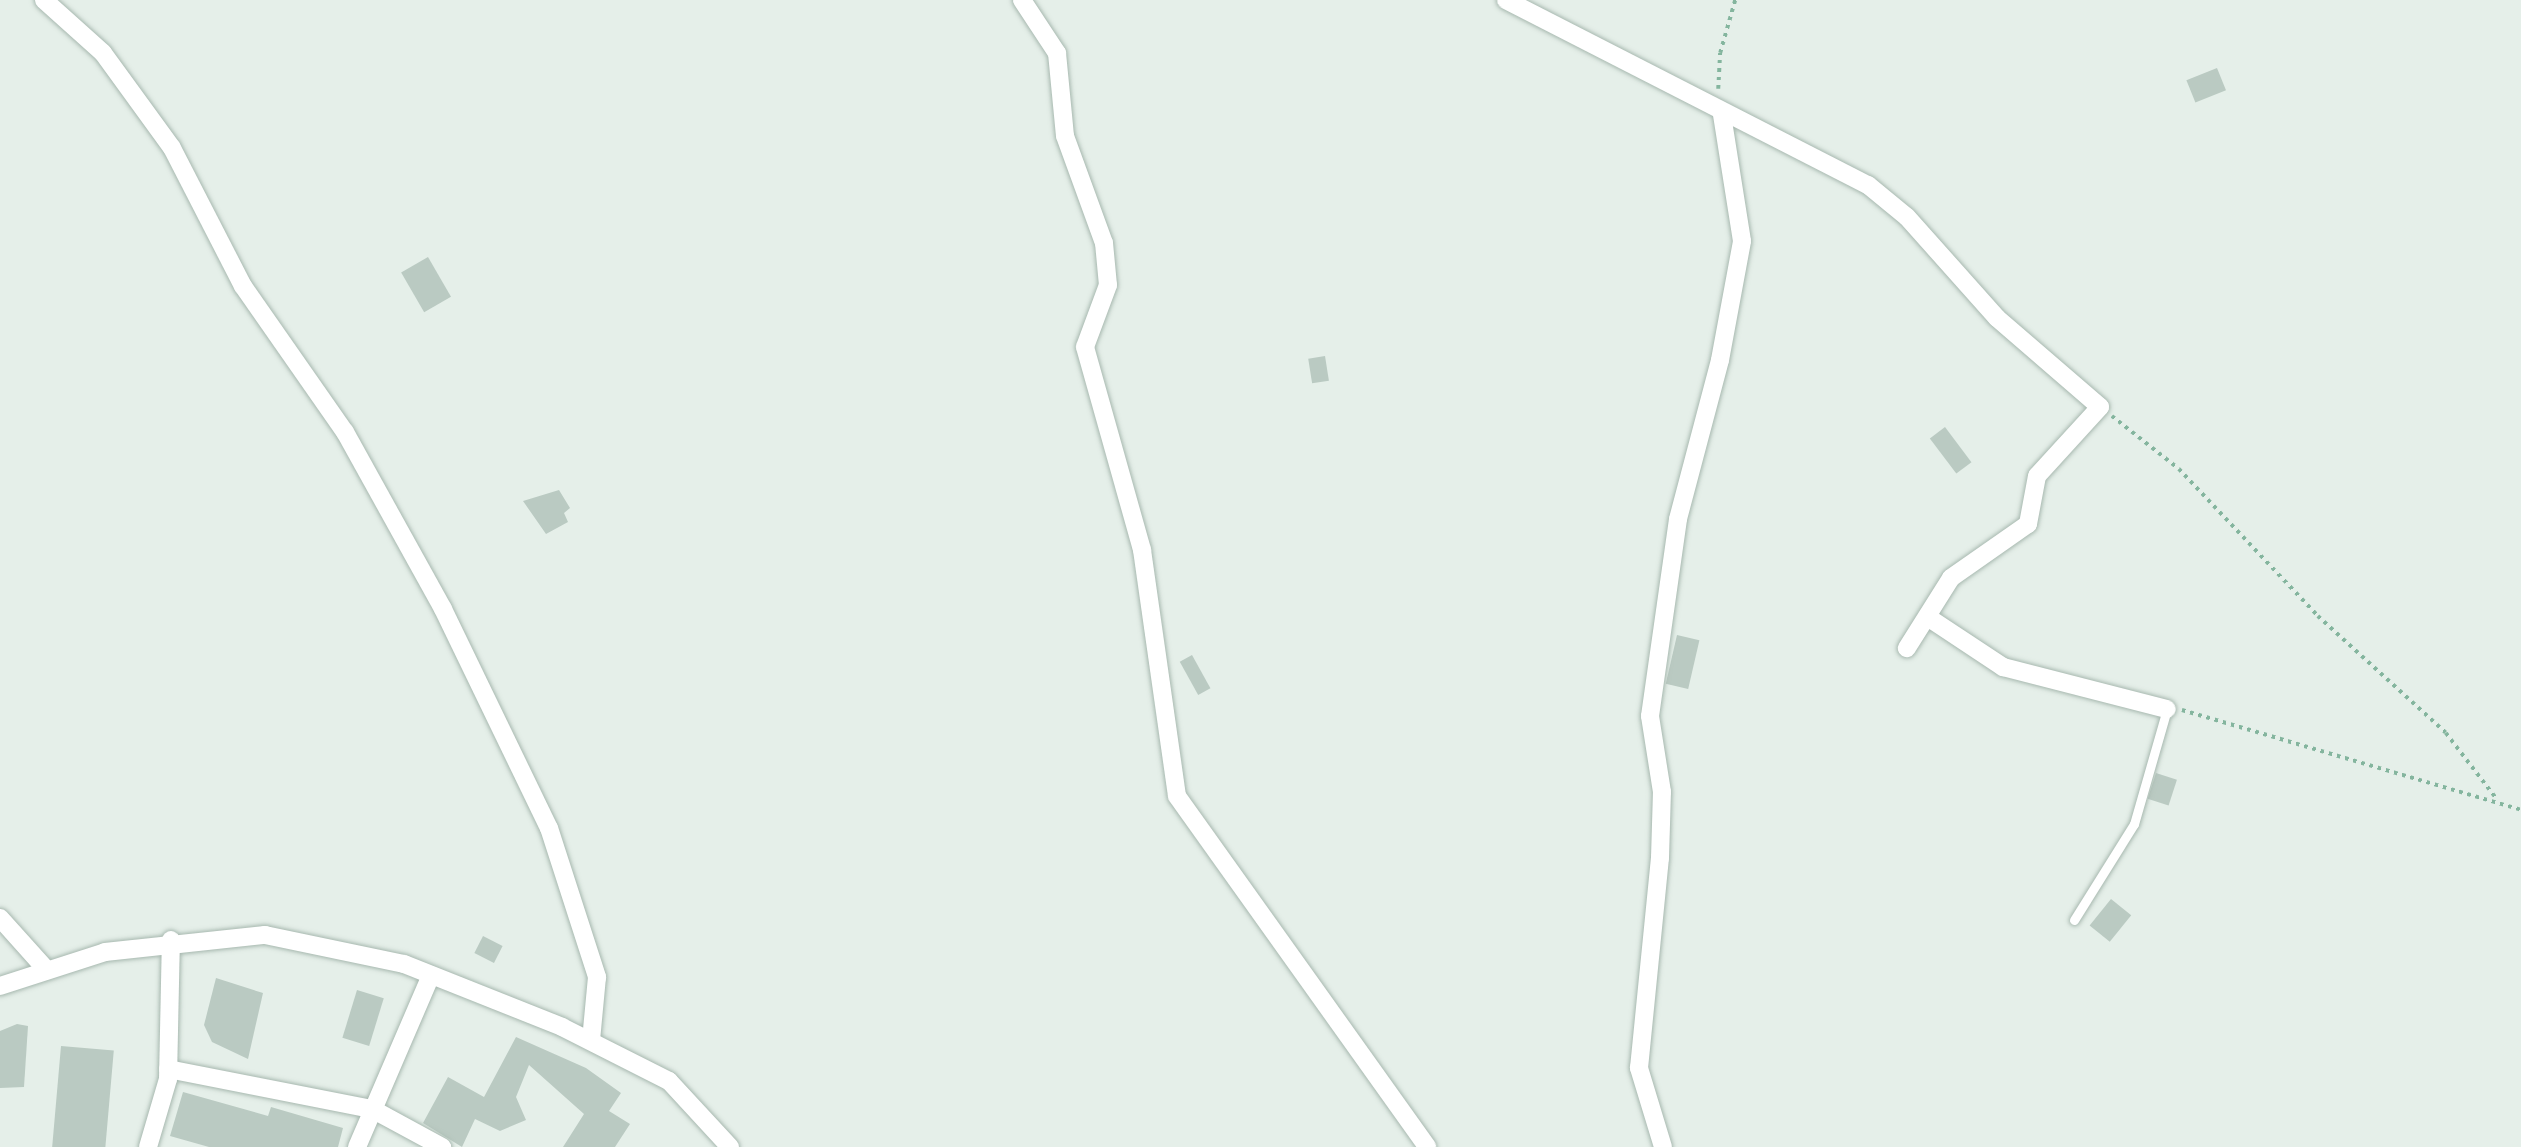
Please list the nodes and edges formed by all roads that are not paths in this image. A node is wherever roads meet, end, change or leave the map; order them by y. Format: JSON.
{"nodes":[{"id":1,"x":44,"y":0,"type":"edge"},
{"id":2,"x":1022,"y":0,"type":"edge"},
{"id":3,"x":1506,"y":0,"type":"edge"},
{"id":4,"x":1722,"y":115,"type":"junction"},
{"id":5,"x":1929,"y":618,"type":"junction"},
{"id":6,"x":1907,"y":648,"type":"dead end"},
{"id":7,"x":2167,"y":709,"type":"joint"},
{"id":8,"x":0,"y":918,"type":"edge"},
{"id":9,"x":2074,"y":920,"type":"dead end"},
{"id":10,"x":171,"y":940,"type":"junction"},
{"id":11,"x":44,"y":967,"type":"junction"},
{"id":12,"x":431,"y":975,"type":"junction"},
{"id":13,"x":0,"y":986,"type":"edge"},
{"id":14,"x":591,"y":1041,"type":"junction"},
{"id":15,"x":168,"y":1069,"type":"junction"},
{"id":16,"x":372,"y":1109,"type":"junction"},
{"id":17,"x":148,"y":1147,"type":"edge"},
{"id":18,"x":357,"y":1147,"type":"edge"},
{"id":19,"x":442,"y":1147,"type":"edge"},
{"id":20,"x":730,"y":1147,"type":"edge"},
{"id":21,"x":1427,"y":1147,"type":"edge"},
{"id":22,"x":1663,"y":1147,"type":"edge"}],
"edges":[{"from":1,"to":14,"type":"street"},
{"from":2,"to":21,"type":"street"},
{"from":3,"to":4,"type":"street"},
{"from":4,"to":5,"type":"street"},
{"from":4,"to":22,"type":"street"},
{"from":5,"to":6,"type":"street"},
{"from":5,"to":7,"type":"street"},
{"from":7,"to":9,"type":"lane"},
{"from":8,"to":11,"type":"street"},
{"from":10,"to":11,"type":"street"},
{"from":10,"to":12,"type":"street"},
{"from":10,"to":15,"type":"street"},
{"from":11,"to":13,"type":"street"},
{"from":12,"to":14,"type":"street"},
{"from":12,"to":16,"type":"street"},
{"from":14,"to":20,"type":"street"},
{"from":15,"to":16,"type":"street"},
{"from":15,"to":17,"type":"street"},
{"from":16,"to":18,"type":"street"},
{"from":16,"to":19,"type":"street"}]}
